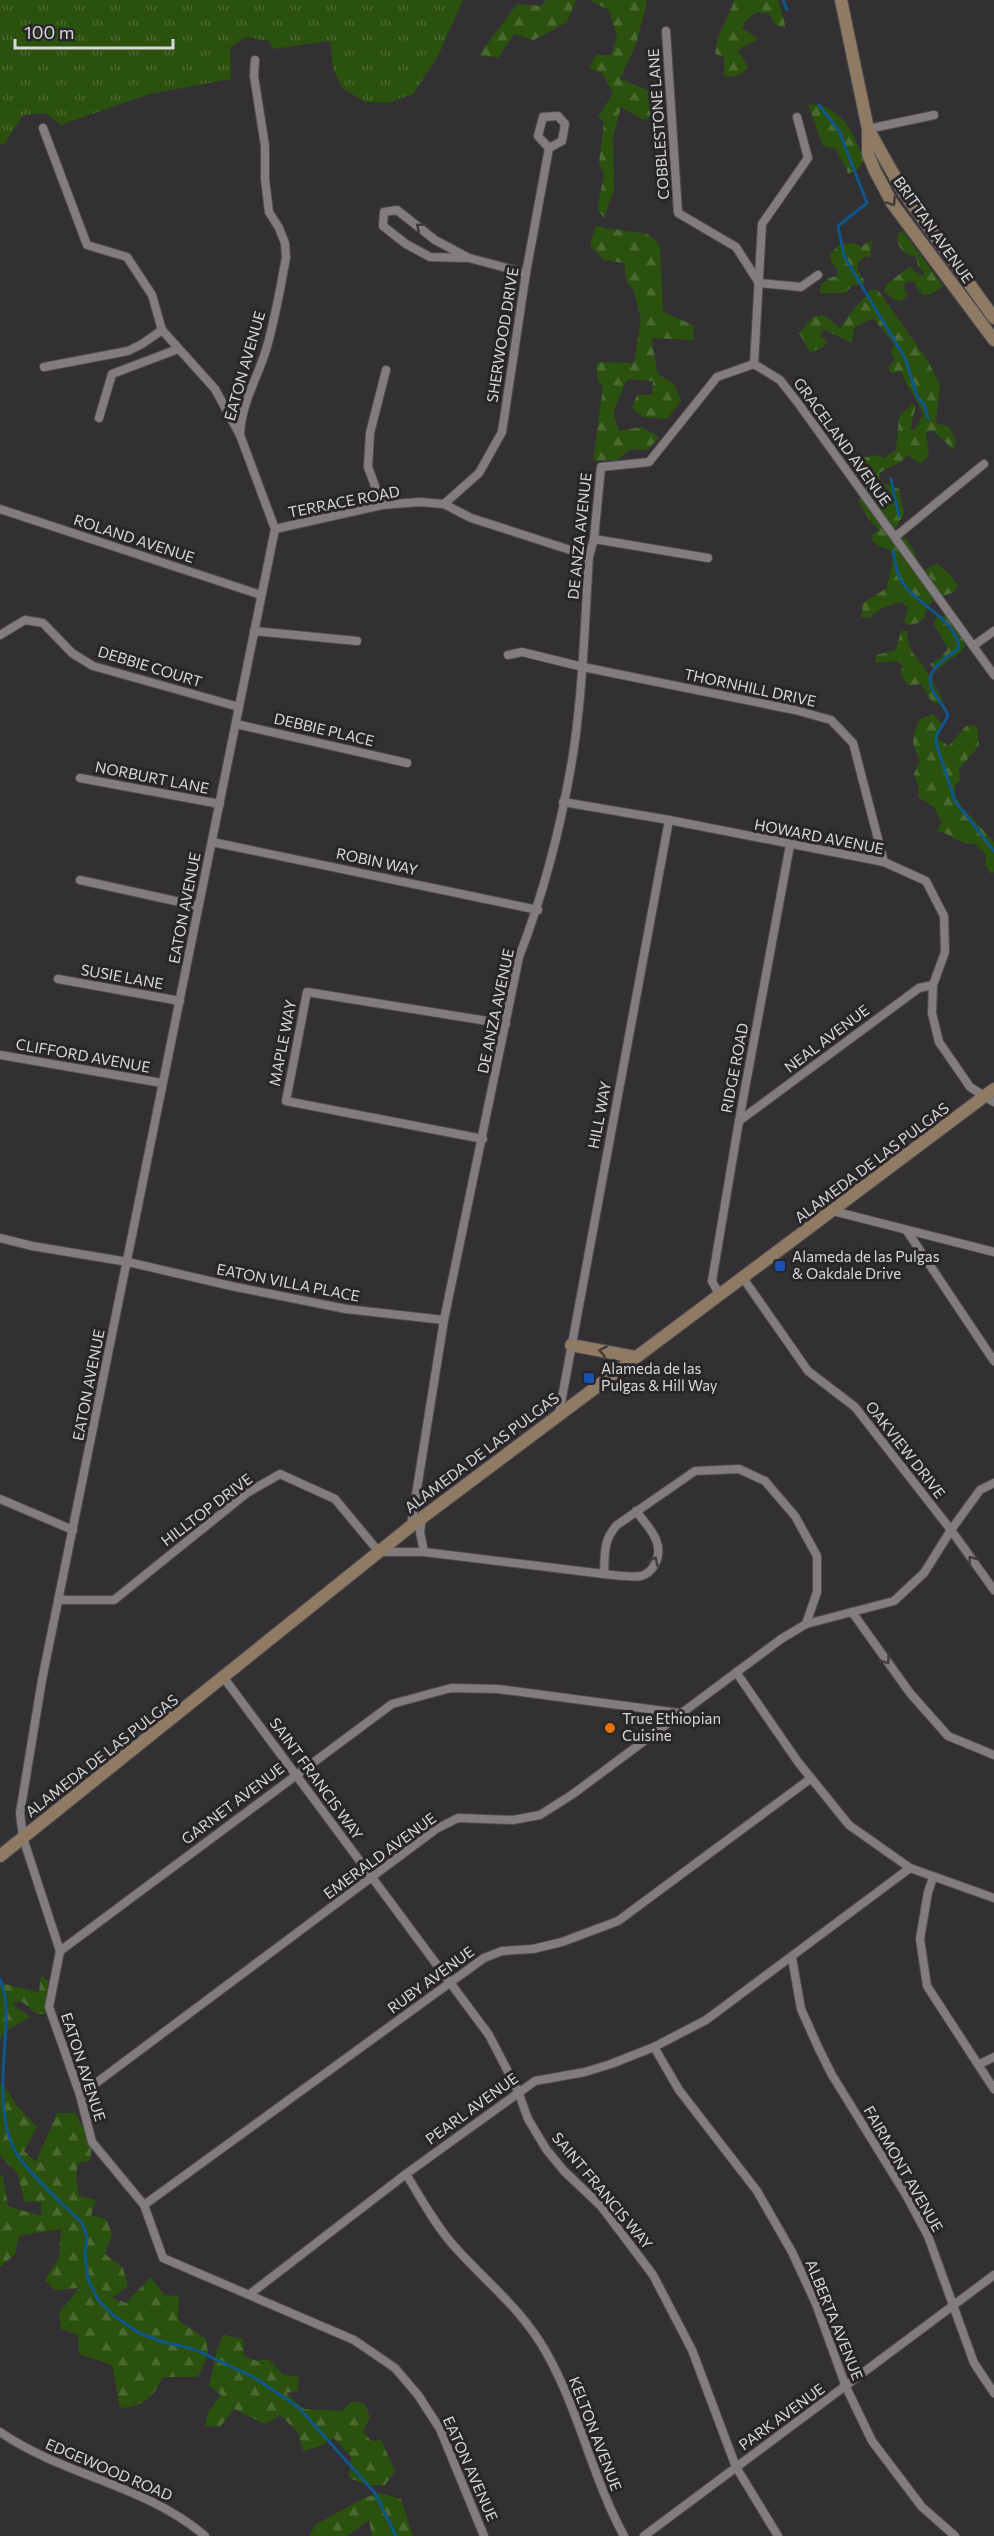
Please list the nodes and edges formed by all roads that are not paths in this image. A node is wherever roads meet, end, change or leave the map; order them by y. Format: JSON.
{"nodes":[{"id":1,"x":841,"y":0,"type":"edge"},
{"id":2,"x":666,"y":31,"type":"dead end"},
{"id":3,"x":255,"y":60,"type":"dead end"},
{"id":4,"x":934,"y":115,"type":"dead end"},
{"id":5,"x":797,"y":117,"type":"dead end"},
{"id":6,"x":43,"y":128,"type":"dead end"},
{"id":7,"x":868,"y":129,"type":"junction"},
{"id":8,"x":549,"y":148,"type":"dead end"},
{"id":9,"x":469,"y":258,"type":"junction"},
{"id":10,"x":526,"y":273,"type":"junction"},
{"id":11,"x":818,"y":275,"type":"dead end"},
{"id":12,"x":759,"y":282,"type":"junction"},
{"id":13,"x":994,"y":318,"type":"edge"},
{"id":14,"x":162,"y":330,"type":"junction"},
{"id":15,"x":994,"y":340,"type":"edge"},
{"id":16,"x":178,"y":349,"type":"junction"},
{"id":17,"x":754,"y":364,"type":"junction"},
{"id":18,"x":44,"y":366,"type":"dead end"},
{"id":19,"x":386,"y":370,"type":"dead end"},
{"id":20,"x":99,"y":418,"type":"dead end"},
{"id":21,"x":240,"y":435,"type":"junction"},
{"id":22,"x":984,"y":464,"type":"dead end"},
{"id":23,"x":444,"y":504,"type":"junction"},
{"id":24,"x":382,"y":505,"type":"junction"},
{"id":25,"x":0,"y":509,"type":"edge"},
{"id":26,"x":275,"y":529,"type":"junction"},
{"id":27,"x":895,"y":537,"type":"junction"},
{"id":28,"x":594,"y":539,"type":"junction"},
{"id":29,"x":588,"y":556,"type":"junction"},
{"id":30,"x":708,"y":558,"type":"dead end"},
{"id":31,"x":261,"y":595,"type":"junction"},
{"id":32,"x":254,"y":631,"type":"junction"},
{"id":33,"x":994,"y":631,"type":"edge"},
{"id":34,"x":0,"y":635,"type":"edge"},
{"id":35,"x":357,"y":641,"type":"dead end"},
{"id":36,"x":973,"y":646,"type":"junction"},
{"id":37,"x":508,"y":655,"type":"dead end"},
{"id":38,"x":583,"y":667,"type":"junction"},
{"id":39,"x":994,"y":675,"type":"edge"},
{"id":40,"x":239,"y":707,"type":"junction"},
{"id":41,"x":236,"y":724,"type":"junction"},
{"id":42,"x":407,"y":763,"type":"dead end"},
{"id":43,"x":80,"y":778,"type":"dead end"},
{"id":44,"x":563,"y":802,"type":"junction"},
{"id":45,"x":220,"y":804,"type":"junction"},
{"id":46,"x":669,"y":820,"type":"junction"},
{"id":47,"x":212,"y":842,"type":"junction"},
{"id":48,"x":790,"y":845,"type":"junction"},
{"id":49,"x":884,"y":862,"type":"junction"},
{"id":50,"x":80,"y":880,"type":"dead end"},
{"id":51,"x":198,"y":906,"type":"junction"},
{"id":52,"x":537,"y":909,"type":"junction"},
{"id":53,"x":58,"y":979,"type":"dead end"},
{"id":54,"x":933,"y":985,"type":"junction"},
{"id":55,"x":180,"y":1001,"type":"junction"},
{"id":56,"x":506,"y":1024,"type":"junction"},
{"id":57,"x":0,"y":1055,"type":"edge"},
{"id":58,"x":162,"y":1083,"type":"junction"},
{"id":59,"x":994,"y":1089,"type":"edge"},
{"id":60,"x":989,"y":1100,"type":"edge"},
{"id":61,"x":739,"y":1121,"type":"junction"},
{"id":62,"x":483,"y":1139,"type":"junction"},
{"id":63,"x":833,"y":1211,"type":"junction"},
{"id":64,"x":907,"y":1231,"type":"junction"},
{"id":65,"x":0,"y":1238,"type":"edge"},
{"id":66,"x":994,"y":1252,"type":"edge"},
{"id":67,"x":128,"y":1262,"type":"junction"},
{"id":68,"x":743,"y":1278,"type":"junction"},
{"id":69,"x":719,"y":1294,"type":"junction"},
{"id":70,"x":444,"y":1320,"type":"junction"},
{"id":71,"x":571,"y":1345,"type":"junction"},
{"id":72,"x":635,"y":1358,"type":"junction"},
{"id":73,"x":994,"y":1361,"type":"edge"},
{"id":74,"x":559,"y":1414,"type":"junction"},
{"id":75,"x":994,"y":1483,"type":"edge"},
{"id":76,"x":0,"y":1499,"type":"edge"},
{"id":77,"x":636,"y":1510,"type":"junction"},
{"id":78,"x":422,"y":1518,"type":"junction"},
{"id":79,"x":411,"y":1526,"type":"junction"},
{"id":80,"x":73,"y":1530,"type":"junction"},
{"id":81,"x":951,"y":1530,"type":"junction"},
{"id":82,"x":379,"y":1552,"type":"junction"},
{"id":83,"x":424,"y":1552,"type":"junction"},
{"id":84,"x":604,"y":1574,"type":"junction"},
{"id":85,"x":994,"y":1590,"type":"edge"},
{"id":86,"x":60,"y":1600,"type":"junction"},
{"id":87,"x":852,"y":1612,"type":"junction"},
{"id":88,"x":806,"y":1624,"type":"junction"},
{"id":89,"x":736,"y":1672,"type":"junction"},
{"id":90,"x":224,"y":1678,"type":"junction"},
{"id":91,"x":679,"y":1713,"type":"junction"},
{"id":92,"x":994,"y":1755,"type":"edge"},
{"id":93,"x":296,"y":1774,"type":"junction"},
{"id":94,"x":810,"y":1779,"type":"junction"},
{"id":95,"x":23,"y":1838,"type":"junction"},
{"id":96,"x":0,"y":1856,"type":"edge"},
{"id":97,"x":910,"y":1868,"type":"junction"},
{"id":98,"x":372,"y":1878,"type":"junction"},
{"id":99,"x":933,"y":1878,"type":"junction"},
{"id":100,"x":994,"y":1898,"type":"edge"},
{"id":101,"x":60,"y":1951,"type":"junction"},
{"id":102,"x":792,"y":1958,"type":"junction"},
{"id":103,"x":450,"y":1983,"type":"junction"},
{"id":104,"x":654,"y":2047,"type":"junction"},
{"id":105,"x":994,"y":2057,"type":"edge"},
{"id":106,"x":980,"y":2064,"type":"junction"},
{"id":107,"x":994,"y":2089,"type":"edge"},
{"id":108,"x":518,"y":2091,"type":"junction"},
{"id":109,"x":80,"y":2095,"type":"junction"},
{"id":110,"x":406,"y":2174,"type":"junction"},
{"id":111,"x":144,"y":2205,"type":"junction"},
{"id":112,"x":994,"y":2275,"type":"edge"},
{"id":113,"x":250,"y":2294,"type":"junction"},
{"id":114,"x":953,"y":2305,"type":"junction"},
{"id":115,"x":846,"y":2387,"type":"junction"},
{"id":116,"x":994,"y":2393,"type":"edge"},
{"id":117,"x":0,"y":2432,"type":"edge"},
{"id":118,"x":736,"y":2467,"type":"junction"},
{"id":119,"x":205,"y":2536,"type":"edge"},
{"id":120,"x":484,"y":2536,"type":"edge"},
{"id":121,"x":624,"y":2536,"type":"edge"},
{"id":122,"x":644,"y":2536,"type":"edge"},
{"id":123,"x":778,"y":2536,"type":"edge"},
{"id":124,"x":955,"y":2536,"type":"edge"}],
"edges":[{"from":1,"to":7,"type":"main road","name":"BRITTAN AVENUE"},
{"from":2,"to":12,"type":"street","name":"COBBLESTONE LANE"},
{"from":3,"to":21,"type":"street","name":"EATON AVENUE"},
{"from":4,"to":7,"type":"street"},
{"from":5,"to":12,"type":"street"},
{"from":6,"to":14,"type":"street"},
{"from":7,"to":13,"type":"main road","name":"BRITTAN AVENUE"},
{"from":7,"to":15,"type":"main road","name":"BRITTAN AVENUE","one_way":true},
{"from":8,"to":10,"type":"street","name":"SHERWOOD DRIVE"},
{"from":9,"to":9,"type":"street","one_way":true},
{"from":9,"to":10,"type":"street"},
{"from":10,"to":23,"type":"street","name":"SHERWOOD DRIVE"},
{"from":11,"to":12,"type":"street"},
{"from":12,"to":17,"type":"street"},
{"from":14,"to":16,"type":"street"},
{"from":14,"to":18,"type":"street"},
{"from":16,"to":20,"type":"street"},
{"from":16,"to":21,"type":"street"},
{"from":17,"to":27,"type":"street","name":"GRACELAND AVENUE"},
{"from":17,"to":28,"type":"street","name":"DE ANZA AVENUE"},
{"from":19,"to":24,"type":"street"},
{"from":21,"to":26,"type":"street","name":"EATON AVENUE"},
{"from":22,"to":27,"type":"street"},
{"from":23,"to":24,"type":"street","name":"TERRACE ROAD"},
{"from":23,"to":29,"type":"street","name":"TERRACE ROAD"},
{"from":24,"to":26,"type":"street","name":"TERRACE ROAD"},
{"from":25,"to":31,"type":"street","name":"ROLAND AVENUE"},
{"from":26,"to":31,"type":"street","name":"EATON AVENUE"},
{"from":27,"to":36,"type":"street","name":"GRACELAND AVENUE"},
{"from":28,"to":29,"type":"street","name":"DE ANZA AVENUE"},
{"from":28,"to":30,"type":"street"},
{"from":29,"to":38,"type":"street","name":"DE ANZA AVENUE"},
{"from":31,"to":32,"type":"street","name":"EATON AVENUE"},
{"from":32,"to":35,"type":"street"},
{"from":32,"to":40,"type":"street","name":"EATON AVENUE"},
{"from":33,"to":36,"type":"street"},
{"from":34,"to":40,"type":"street","name":"DEBBIE COURT"},
{"from":36,"to":39,"type":"street","name":"GRACELAND AVENUE"},
{"from":37,"to":38,"type":"street","name":"THORNHILL DRIVE"},
{"from":38,"to":44,"type":"street","name":"DE ANZA AVENUE"},
{"from":38,"to":49,"type":"street","name":"THORNHILL DRIVE"},
{"from":40,"to":41,"type":"street","name":"EATON AVENUE"},
{"from":41,"to":42,"type":"street","name":"DEBBIE PLACE"},
{"from":41,"to":45,"type":"street","name":"EATON AVENUE"},
{"from":43,"to":45,"type":"street","name":"NORBURT LANE"},
{"from":44,"to":46,"type":"street","name":"HOWARD AVENUE"},
{"from":44,"to":52,"type":"street","name":"DE ANZA AVENUE"},
{"from":45,"to":47,"type":"street","name":"EATON AVENUE"},
{"from":46,"to":48,"type":"street","name":"HOWARD AVENUE"},
{"from":46,"to":71,"type":"street","name":"HILL WAY"},
{"from":47,"to":51,"type":"street","name":"EATON AVENUE"},
{"from":47,"to":52,"type":"street","name":"ROBIN WAY"},
{"from":48,"to":49,"type":"street","name":"HOWARD AVENUE"},
{"from":48,"to":61,"type":"street","name":"RIDGE ROAD"},
{"from":49,"to":54,"type":"street","name":"HOWARD AVENUE"},
{"from":50,"to":51,"type":"street"},
{"from":51,"to":55,"type":"street","name":"EATON AVENUE"},
{"from":52,"to":56,"type":"street","name":"DE ANZA AVENUE"},
{"from":53,"to":55,"type":"street","name":"SUSIE LANE"},
{"from":54,"to":60,"type":"street","name":"HOWARD AVENUE"},
{"from":54,"to":61,"type":"street","name":"NEAL AVENUE"},
{"from":55,"to":58,"type":"street","name":"EATON AVENUE"},
{"from":56,"to":62,"type":"street","name":"DE ANZA AVENUE"},
{"from":56,"to":62,"type":"street","name":"MAPLE WAY"},
{"from":57,"to":58,"type":"street","name":"CLIFFORD AVENUE"},
{"from":58,"to":67,"type":"street","name":"EATON AVENUE"},
{"from":59,"to":60,"type":"main road","name":"ALAMEDA DE LAS PULGAS"},
{"from":60,"to":63,"type":"main road","name":"ALAMEDA DE LAS PULGAS"},
{"from":61,"to":69,"type":"street","name":"RIDGE ROAD"},
{"from":62,"to":70,"type":"street","name":"DE ANZA AVENUE"},
{"from":63,"to":64,"type":"street"},
{"from":63,"to":68,"type":"main road","name":"ALAMEDA DE LAS PULGAS"},
{"from":64,"to":66,"type":"street"},
{"from":64,"to":73,"type":"street"},
{"from":65,"to":67,"type":"street","name":"EATON VILLA PLACE"},
{"from":67,"to":70,"type":"street","name":"EATON VILLA PLACE"},
{"from":67,"to":80,"type":"street","name":"EATON AVENUE"},
{"from":68,"to":69,"type":"main road","name":"ALAMEDA DE LAS PULGAS"},
{"from":68,"to":81,"type":"street","name":"OAKVIEW DRIVE"},
{"from":69,"to":72,"type":"main road","name":"ALAMEDA DE LAS PULGAS"},
{"from":70,"to":79,"type":"street","name":"DE ANZA AVENUE"},
{"from":72,"to":71,"type":"main road","one_way":true},
{"from":71,"to":74,"type":"street","name":"HILL WAY"},
{"from":72,"to":74,"type":"main road","name":"ALAMEDA DE LAS PULGAS"},
{"from":74,"to":78,"type":"main road","name":"ALAMEDA DE LAS PULGAS"},
{"from":75,"to":81,"type":"street","name":"EMERALD AVENUE"},
{"from":76,"to":80,"type":"street"},
{"from":77,"to":84,"type":"street"},
{"from":84,"to":77,"type":"street","one_way":true},
{"from":77,"to":88,"type":"street"},
{"from":78,"to":79,"type":"main road","name":"ALAMEDA DE LAS PULGAS"},
{"from":78,"to":83,"type":"street"},
{"from":79,"to":82,"type":"main road","name":"ALAMEDA DE LAS PULGAS"},
{"from":80,"to":86,"type":"street","name":"EATON AVENUE"},
{"from":85,"to":81,"type":"street","name":"OAKVIEW DRIVE","one_way":true},
{"from":81,"to":87,"type":"street","name":"EMERALD AVENUE"},
{"from":82,"to":83,"type":"street"},
{"from":82,"to":86,"type":"street","name":"HILLTOP DRIVE"},
{"from":82,"to":90,"type":"main road","name":"ALAMEDA DE LAS PULGAS"},
{"from":83,"to":84,"type":"street"},
{"from":86,"to":95,"type":"street","name":"EATON AVENUE"},
{"from":87,"to":88,"type":"street","name":"EMERALD AVENUE"},
{"from":87,"to":92,"type":"street","one_way":true},
{"from":88,"to":89,"type":"street","name":"EMERALD AVENUE"},
{"from":89,"to":91,"type":"street","name":"EMERALD AVENUE"},
{"from":89,"to":94,"type":"street"},
{"from":90,"to":93,"type":"street","name":"SAINT FRANCIS WAY"},
{"from":90,"to":95,"type":"main road","name":"ALAMEDA DE LAS PULGAS"},
{"from":91,"to":93,"type":"street","name":"GARNET AVENUE"},
{"from":91,"to":98,"type":"street","name":"EMERALD AVENUE"},
{"from":93,"to":98,"type":"street","name":"SAINT FRANCIS WAY"},
{"from":93,"to":101,"type":"street","name":"GARNET AVENUE"},
{"from":94,"to":97,"type":"street"},
{"from":94,"to":103,"type":"street","name":"RUBY AVENUE"},
{"from":95,"to":96,"type":"main road","name":"ALAMEDA DE LAS PULGAS"},
{"from":95,"to":101,"type":"street","name":"EATON AVENUE"},
{"from":97,"to":99,"type":"street"},
{"from":97,"to":102,"type":"street","name":"PEARL AVENUE"},
{"from":98,"to":103,"type":"street","name":"SAINT FRANCIS WAY"},
{"from":98,"to":109,"type":"street","name":"EMERALD AVENUE"},
{"from":99,"to":100,"type":"street"},
{"from":99,"to":106,"type":"street"},
{"from":101,"to":109,"type":"street","name":"EATON AVENUE"},
{"from":102,"to":104,"type":"street","name":"PEARL AVENUE"},
{"from":102,"to":114,"type":"street","name":"FAIRMONT AVENUE"},
{"from":103,"to":108,"type":"street","name":"SAINT FRANCIS WAY"},
{"from":103,"to":111,"type":"street","name":"RUBY AVENUE"},
{"from":104,"to":108,"type":"street","name":"PEARL AVENUE"},
{"from":104,"to":115,"type":"street","name":"ALBERTA AVENUE"},
{"from":105,"to":106,"type":"street"},
{"from":106,"to":107,"type":"street"},
{"from":108,"to":110,"type":"street","name":"PEARL AVENUE"},
{"from":108,"to":118,"type":"street","name":"SAINT FRANCIS WAY"},
{"from":109,"to":111,"type":"street","name":"EATON AVENUE"},
{"from":110,"to":113,"type":"street","name":"PEARL AVENUE"},
{"from":110,"to":121,"type":"street","name":"KELTON AVENUE"},
{"from":111,"to":113,"type":"street","name":"EATON AVENUE"},
{"from":112,"to":114,"type":"street","name":"PARK AVENUE"},
{"from":113,"to":120,"type":"street","name":"EATON AVENUE"},
{"from":114,"to":115,"type":"street","name":"PARK AVENUE"},
{"from":114,"to":116,"type":"street","name":"FAIRMONT AVENUE"},
{"from":115,"to":118,"type":"street","name":"PARK AVENUE"},
{"from":115,"to":124,"type":"street","name":"ALBERTA AVENUE"},
{"from":117,"to":119,"type":"street","name":"EDGEWOOD ROAD"},
{"from":118,"to":122,"type":"street","name":"PARK AVENUE"},
{"from":118,"to":123,"type":"street","name":"SAINT FRANCIS WAY"}]}
